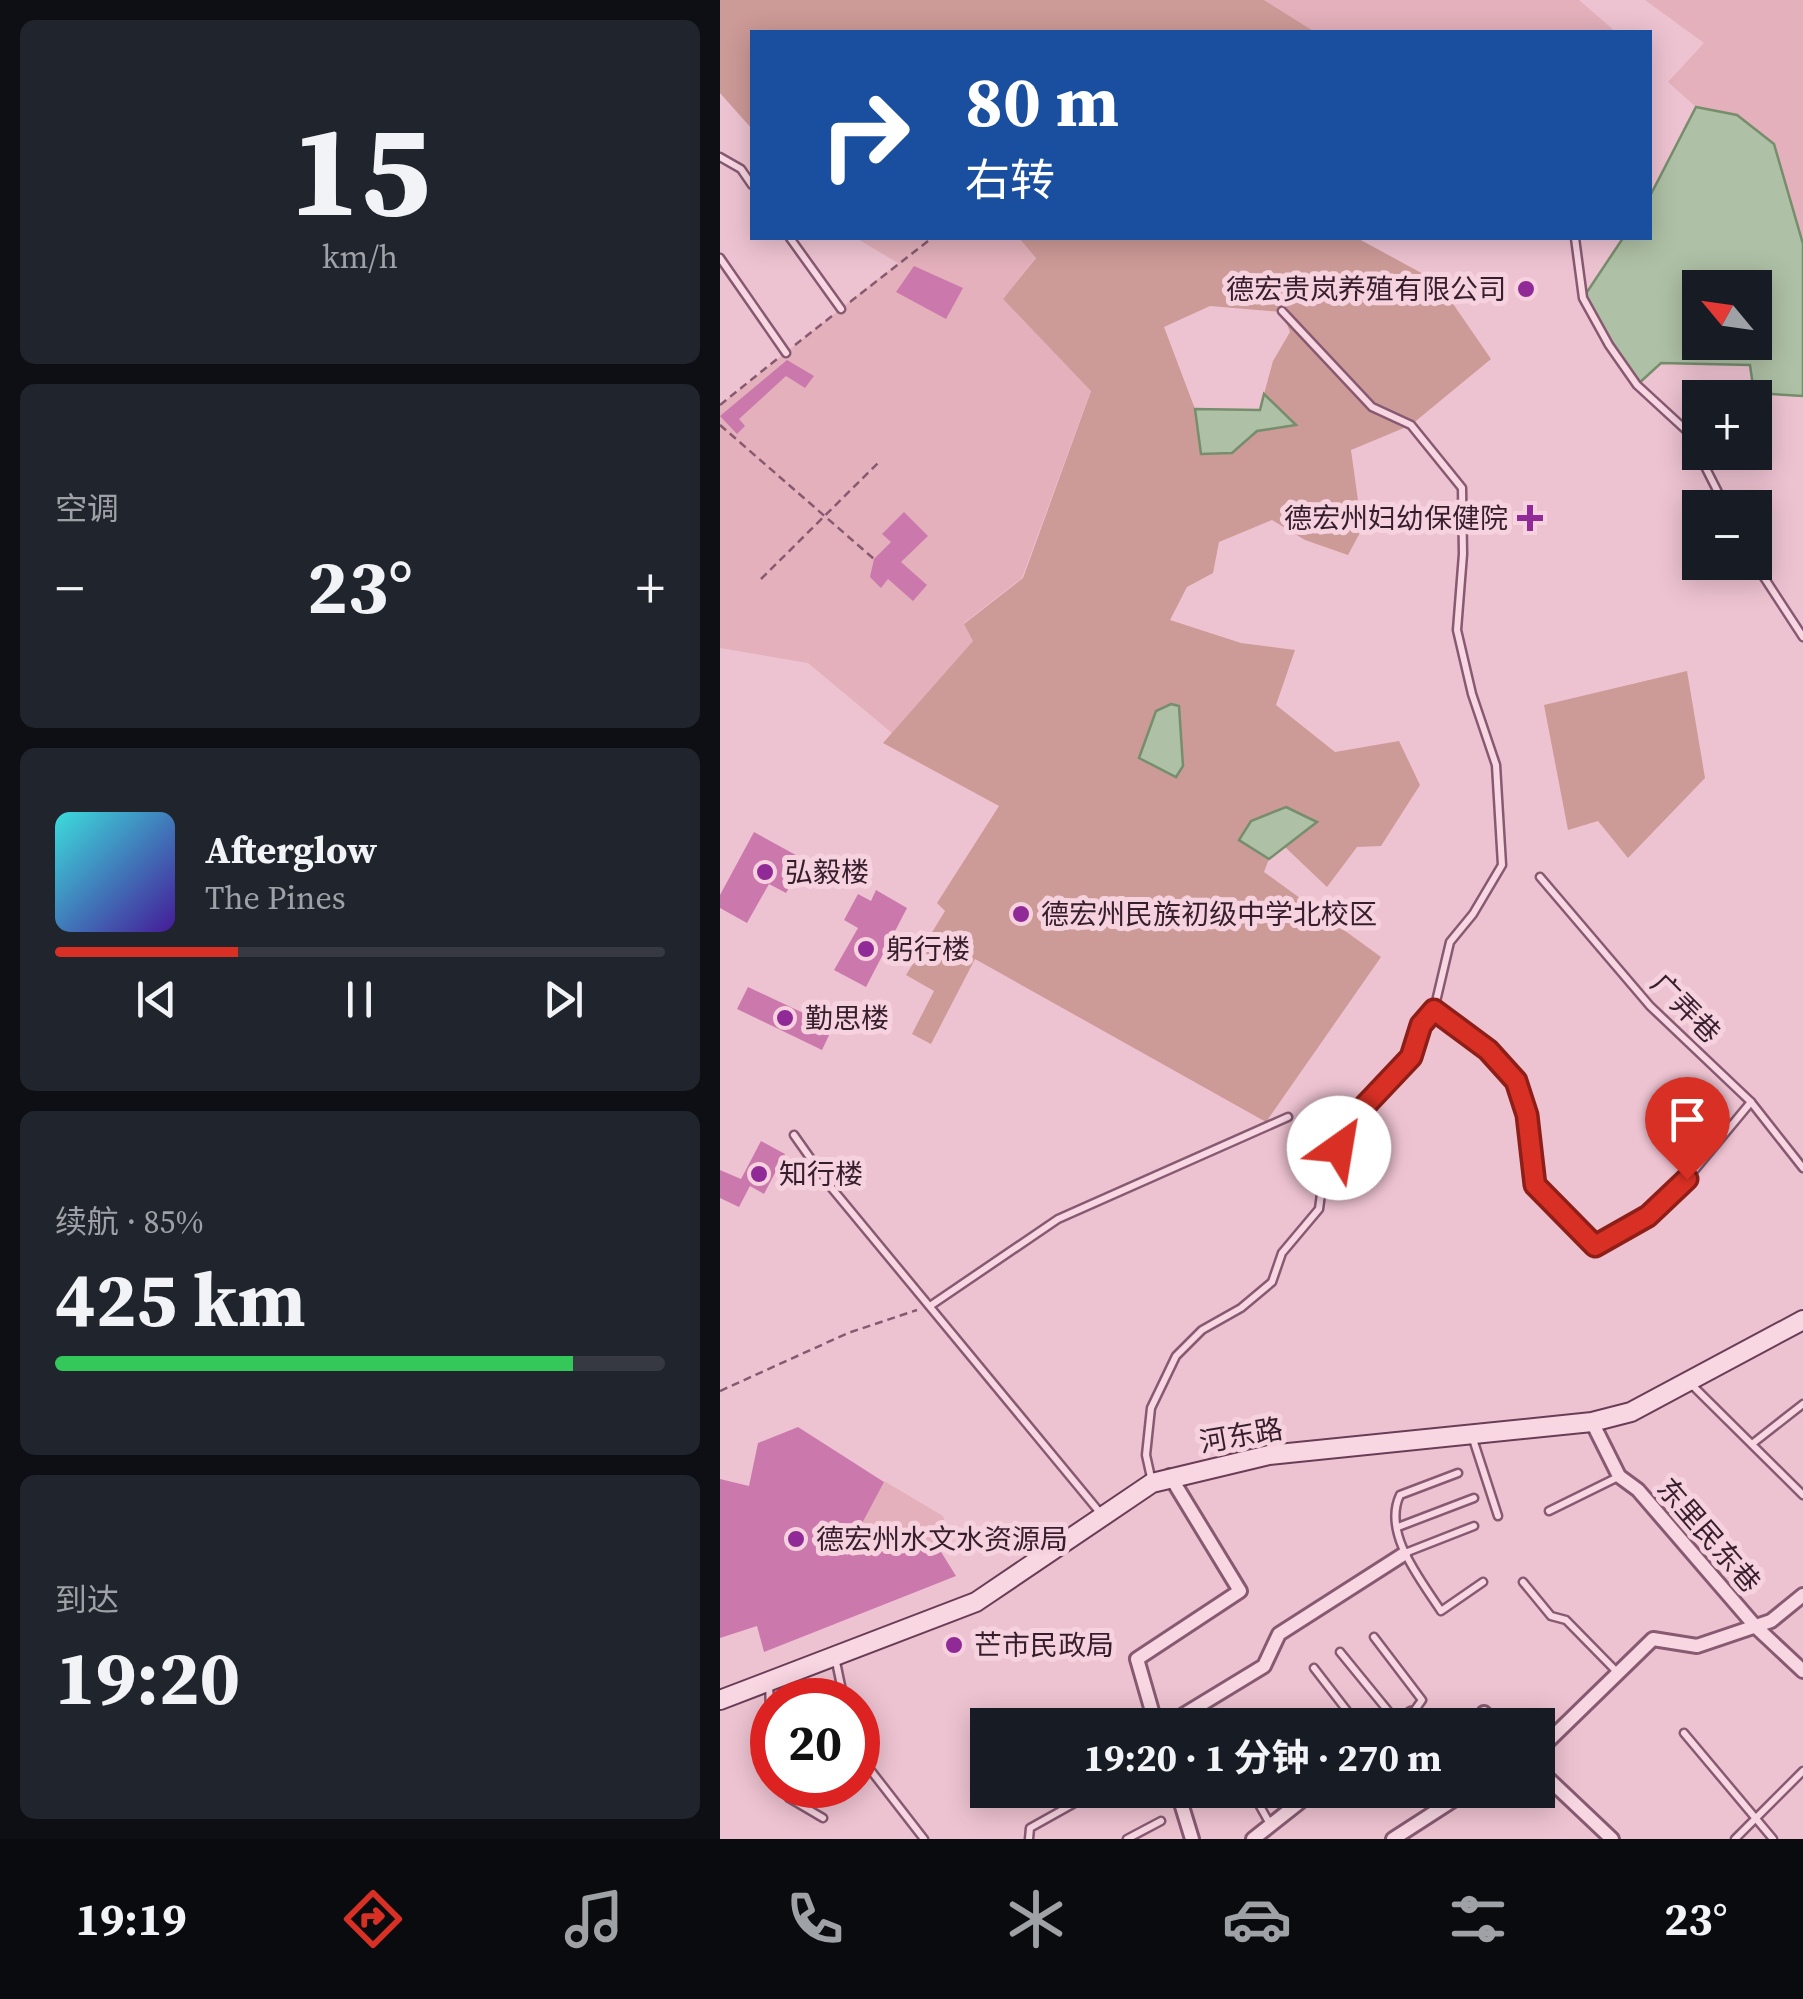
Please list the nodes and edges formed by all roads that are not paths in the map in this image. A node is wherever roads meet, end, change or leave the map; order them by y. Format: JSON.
{"nodes":[{"id":1,"x":720,"y":158,"type":"edge"},
{"id":2,"x":750,"y":183,"type":"edge"},
{"id":3,"x":791,"y":240,"type":"edge"},
{"id":4,"x":1576,"y":240,"type":"edge"},
{"id":5,"x":720,"y":258,"type":"edge"},
{"id":6,"x":841,"y":309,"type":"road end"},
{"id":7,"x":1282,"y":312,"type":"dead end"},
{"id":8,"x":786,"y":353,"type":"road end"},
{"id":9,"x":1717,"y":490,"type":"edge"},
{"id":10,"x":1766,"y":580,"type":"edge"},
{"id":11,"x":1803,"y":637,"type":"edge"},
{"id":12,"x":1540,"y":877,"type":"dead end"},
{"id":13,"x":1434,"y":1010,"type":"junction"},
{"id":14,"x":1751,"y":1102,"type":"junction"},
{"id":15,"x":1288,"y":1116,"type":"dead end"},
{"id":16,"x":794,"y":1135,"type":"dead end"},
{"id":17,"x":1803,"y":1168,"type":"edge"},
{"id":18,"x":930,"y":1306,"type":"junction"},
{"id":19,"x":1803,"y":1320,"type":"edge"},
{"id":20,"x":1690,"y":1383,"type":"junction"},
{"id":21,"x":1803,"y":1404,"type":"edge"},
{"id":22,"x":1592,"y":1422,"type":"junction"},
{"id":23,"x":1471,"y":1434,"type":"junction"},
{"id":24,"x":1752,"y":1444,"type":"junction"},
{"id":25,"x":1458,"y":1473,"type":"dead end"},
{"id":26,"x":1619,"y":1476,"type":"junction"},
{"id":27,"x":1161,"y":1480,"type":"junction"},
{"id":28,"x":1803,"y":1495,"type":"edge"},
{"id":29,"x":1474,"y":1498,"type":"dead end"},
{"id":30,"x":1549,"y":1510,"type":"dead end"},
{"id":31,"x":1103,"y":1516,"type":"junction"},
{"id":32,"x":1498,"y":1516,"type":"dead end"},
{"id":33,"x":1474,"y":1526,"type":"dead end"},
{"id":34,"x":1398,"y":1527,"type":"junction"},
{"id":35,"x":1404,"y":1554,"type":"junction"},
{"id":36,"x":1483,"y":1582,"type":"dead end"},
{"id":37,"x":1523,"y":1582,"type":"dead end"},
{"id":38,"x":1803,"y":1595,"type":"edge"},
{"id":39,"x":1756,"y":1626,"type":"junction"},
{"id":40,"x":1374,"y":1637,"type":"dead end"},
{"id":41,"x":1340,"y":1652,"type":"dead end"},
{"id":42,"x":835,"y":1656,"type":"junction"},
{"id":43,"x":1314,"y":1668,"type":"dead end"},
{"id":44,"x":1803,"y":1671,"type":"edge"},
{"id":45,"x":1618,"y":1673,"type":"junction"},
{"id":46,"x":777,"y":1678,"type":"edge"},
{"id":47,"x":840,"y":1678,"type":"edge"},
{"id":48,"x":750,"y":1688,"type":"edge"},
{"id":49,"x":720,"y":1700,"type":"edge"},
{"id":50,"x":1151,"y":1708,"type":"edge"},
{"id":51,"x":1195,"y":1708,"type":"edge"},
{"id":52,"x":1345,"y":1708,"type":"edge"},
{"id":53,"x":1385,"y":1708,"type":"edge"},
{"id":54,"x":1416,"y":1708,"type":"edge"},
{"id":55,"x":1555,"y":1734,"type":"edge"},
{"id":56,"x":1684,"y":1734,"type":"dead end"},
{"id":57,"x":1803,"y":1772,"type":"edge"},
{"id":58,"x":880,"y":1782,"type":"edge"},
{"id":59,"x":1555,"y":1784,"type":"edge"},
{"id":60,"x":806,"y":1808,"type":"edge"},
{"id":61,"x":1066,"y":1808,"type":"edge"},
{"id":62,"x":1182,"y":1808,"type":"edge"},
{"id":63,"x":1261,"y":1808,"type":"edge"},
{"id":64,"x":1292,"y":1808,"type":"edge"},
{"id":65,"x":1442,"y":1808,"type":"edge"},
{"id":66,"x":823,"y":1818,"type":"dead end"},
{"id":67,"x":1755,"y":1820,"type":"junction"},
{"id":68,"x":1160,"y":1821,"type":"dead end"},
{"id":69,"x":1271,"y":1825,"type":"junction"},
{"id":70,"x":924,"y":1839,"type":"edge"},
{"id":71,"x":1029,"y":1839,"type":"edge"},
{"id":72,"x":1126,"y":1839,"type":"edge"},
{"id":73,"x":1192,"y":1839,"type":"edge"},
{"id":74,"x":1253,"y":1839,"type":"edge"},
{"id":75,"x":1393,"y":1839,"type":"edge"},
{"id":76,"x":1612,"y":1839,"type":"edge"},
{"id":77,"x":1735,"y":1839,"type":"edge"},
{"id":78,"x":1773,"y":1839,"type":"edge"}],
"edges":[{"from":1,"to":2,"type":"lane"},
{"from":3,"to":6,"type":"lane"},
{"from":4,"to":9,"type":"lane"},
{"from":5,"to":8,"type":"lane"},
{"from":7,"to":13,"type":"lane"},
{"from":10,"to":11,"type":"lane"},
{"from":12,"to":14,"type":"lane","name":"广弄巷"},
{"from":13,"to":14,"type":"lane"},
{"from":13,"to":27,"type":"lane"},
{"from":14,"to":17,"type":"lane","name":"广弄巷"},
{"from":15,"to":18,"type":"lane"},
{"from":16,"to":18,"type":"lane"},
{"from":18,"to":31,"type":"lane"},
{"from":19,"to":20,"type":"main road","name":"河东路"},
{"from":20,"to":22,"type":"main road","name":"河东路"},
{"from":20,"to":24,"type":"lane"},
{"from":21,"to":24,"type":"lane"},
{"from":22,"to":23,"type":"main road","name":"河东路"},
{"from":22,"to":26,"type":"street","name":"东里民东巷"},
{"from":23,"to":27,"type":"main road","name":"河东路"},
{"from":23,"to":32,"type":"lane"},
{"from":24,"to":28,"type":"lane"},
{"from":25,"to":34,"type":"lane"},
{"from":26,"to":30,"type":"lane"},
{"from":26,"to":39,"type":"street","name":"东里民东巷"},
{"from":27,"to":31,"type":"main road","name":"河东路"},
{"from":27,"to":50,"type":"street"},
{"from":29,"to":34,"type":"lane"},
{"from":31,"to":42,"type":"main road","name":"河东路"},
{"from":33,"to":35,"type":"lane"},
{"from":34,"to":35,"type":"lane"},
{"from":35,"to":36,"type":"lane"},
{"from":35,"to":51,"type":"street"},
{"from":37,"to":45,"type":"lane"},
{"from":38,"to":39,"type":"street"},
{"from":39,"to":44,"type":"street","name":"东里民东巷"},
{"from":39,"to":45,"type":"street"},
{"from":40,"to":54,"type":"lane"},
{"from":41,"to":53,"type":"lane"},
{"from":42,"to":46,"type":"main road","name":"河东路"},
{"from":42,"to":47,"type":"lane"},
{"from":43,"to":52,"type":"lane"},
{"from":45,"to":55,"type":"street"},
{"from":48,"to":49,"type":"main road","name":"河东路"},
{"from":56,"to":67,"type":"lane"},
{"from":57,"to":67,"type":"lane"},
{"from":58,"to":70,"type":"lane"},
{"from":59,"to":76,"type":"street"},
{"from":60,"to":66,"type":"lane"},
{"from":61,"to":71,"type":"lane"},
{"from":62,"to":73,"type":"street"},
{"from":63,"to":69,"type":"lane"},
{"from":64,"to":69,"type":"street"},
{"from":65,"to":75,"type":"street"},
{"from":67,"to":77,"type":"lane"},
{"from":67,"to":78,"type":"lane"},
{"from":68,"to":72,"type":"lane"},
{"from":69,"to":74,"type":"street"}]}
